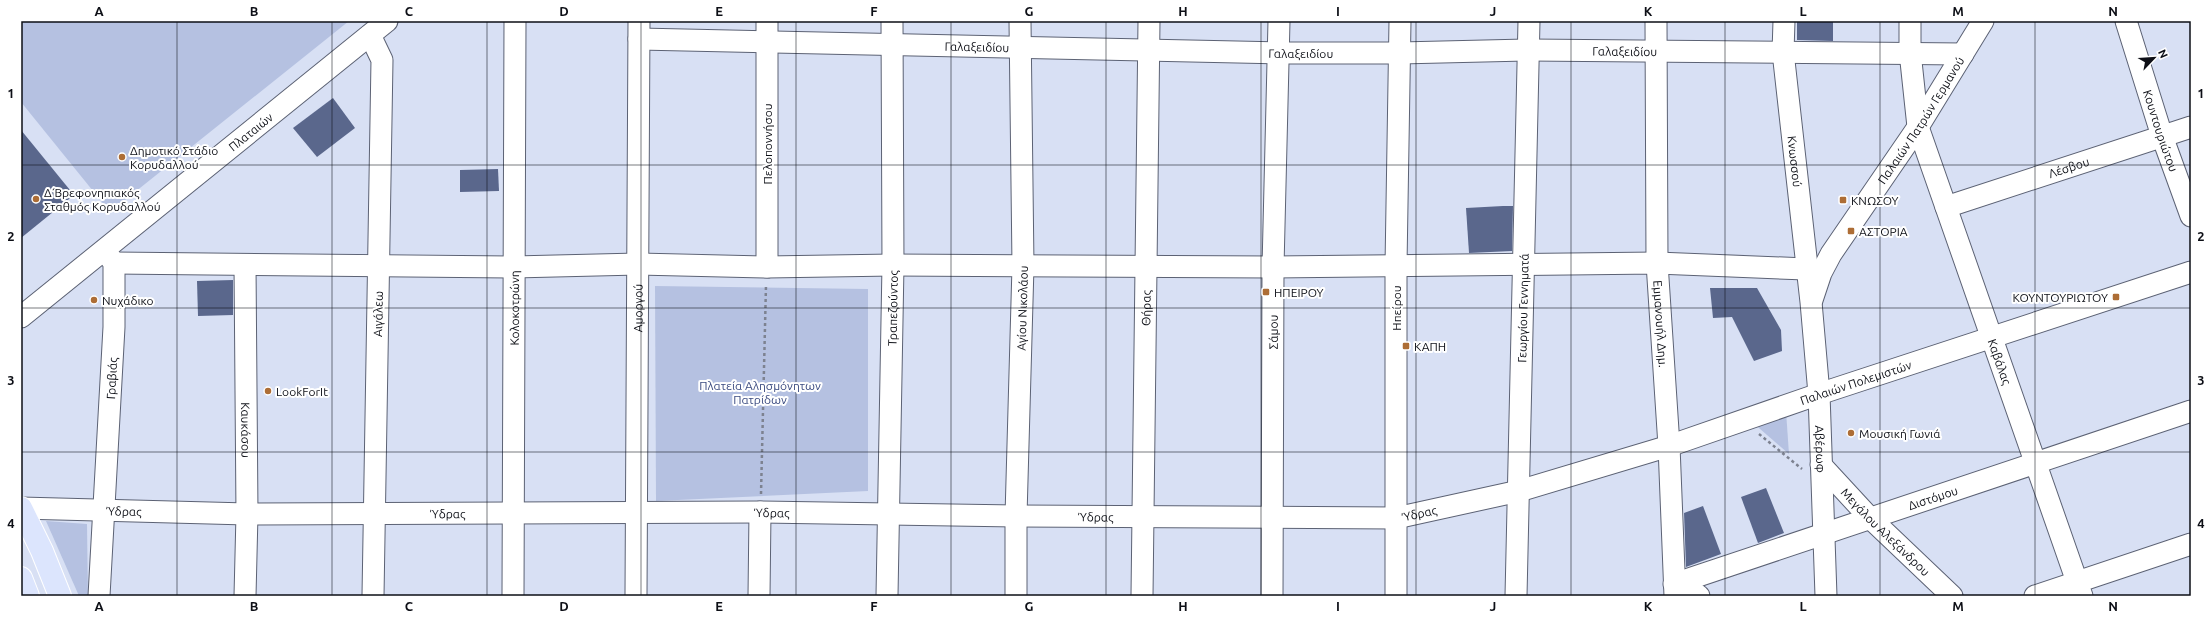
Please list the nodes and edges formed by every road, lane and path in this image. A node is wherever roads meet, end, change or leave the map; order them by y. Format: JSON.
{"nodes":[{"id":1,"x":387,"y":21,"type":"edge"},
{"id":2,"x":515,"y":21,"type":"edge"},
{"id":3,"x":892,"y":21,"type":"edge"},
{"id":4,"x":1020,"y":21,"type":"edge"},
{"id":5,"x":1149,"y":21,"type":"edge"},
{"id":6,"x":1279,"y":21,"type":"edge"},
{"id":7,"x":1400,"y":21,"type":"edge"},
{"id":8,"x":1529,"y":21,"type":"edge"},
{"id":9,"x":1656,"y":21,"type":"edge"},
{"id":10,"x":1784,"y":21,"type":"edge"},
{"id":11,"x":1910,"y":21,"type":"edge"},
{"id":12,"x":1983,"y":21,"type":"edge"},
{"id":13,"x":2126,"y":21,"type":"edge"},
{"id":14,"x":639,"y":30,"type":"edge"},
{"id":15,"x":767,"y":31,"type":"edge"},
{"id":16,"x":370,"y":35,"type":"junction"},
{"id":17,"x":892,"y":44,"type":"junction"},
{"id":18,"x":1020,"y":48,"type":"junction"},
{"id":19,"x":1149,"y":50,"type":"junction"},
{"id":20,"x":1529,"y":50,"type":"junction"},
{"id":21,"x":1280,"y":52,"type":"junction"},
{"id":22,"x":1655,"y":52,"type":"junction"},
{"id":23,"x":1784,"y":52,"type":"junction"},
{"id":24,"x":1910,"y":52,"type":"junction"},
{"id":25,"x":1400,"y":54,"type":"junction"},
{"id":26,"x":1963,"y":54,"type":"junction"},
{"id":27,"x":2191,"y":126,"type":"edge"},
{"id":28,"x":1918,"y":127,"type":"junction"},
{"id":29,"x":2162,"y":136,"type":"junction"},
{"id":30,"x":1946,"y":207,"type":"junction"},
{"id":31,"x":2191,"y":216,"type":"edge"},
{"id":32,"x":109,"y":257,"type":"junction"},
{"id":33,"x":1657,"y":263,"type":"junction"},
{"id":34,"x":638,"y":264,"type":"junction"},
{"id":35,"x":1524,"y":264,"type":"junction"},
{"id":36,"x":245,"y":265,"type":"junction"},
{"id":37,"x":893,"y":265,"type":"junction"},
{"id":38,"x":379,"y":266,"type":"junction"},
{"id":39,"x":1023,"y":266,"type":"junction"},
{"id":40,"x":1148,"y":266,"type":"junction"},
{"id":41,"x":1396,"y":266,"type":"junction"},
{"id":42,"x":514,"y":267,"type":"junction"},
{"id":43,"x":767,"y":267,"type":"junction"},
{"id":44,"x":1273,"y":267,"type":"junction"},
{"id":45,"x":1806,"y":270,"type":"junction"},
{"id":46,"x":2191,"y":272,"type":"edge"},
{"id":47,"x":1811,"y":302,"type":"junction"},
{"id":48,"x":21,"y":317,"type":"edge"},
{"id":49,"x":1991,"y":337,"type":"junction"},
{"id":50,"x":1819,"y":394,"type":"junction"},
{"id":51,"x":2191,"y":411,"type":"edge"},
{"id":52,"x":1743,"y":420,"type":"junction"},
{"id":53,"x":1668,"y":446,"type":"junction"},
{"id":54,"x":2034,"y":463,"type":"junction"},
{"id":55,"x":1821,"y":465,"type":"junction"},
{"id":56,"x":1822,"y":486,"type":"junction"},
{"id":57,"x":1519,"y":491,"type":"junction"},
{"id":58,"x":21,"y":508,"type":"edge"},
{"id":59,"x":105,"y":510,"type":"junction"},
{"id":60,"x":636,"y":512,"type":"junction"},
{"id":61,"x":760,"y":512,"type":"junction"},
{"id":62,"x":513,"y":513,"type":"junction"},
{"id":63,"x":888,"y":513,"type":"junction"},
{"id":64,"x":247,"y":514,"type":"junction"},
{"id":65,"x":374,"y":514,"type":"junction"},
{"id":66,"x":1016,"y":516,"type":"junction"},
{"id":67,"x":1143,"y":516,"type":"junction"},
{"id":68,"x":1272,"y":516,"type":"junction"},
{"id":69,"x":1869,"y":517,"type":"junction"},
{"id":70,"x":1396,"y":518,"type":"junction"},
{"id":71,"x":1824,"y":532,"type":"junction"},
{"id":72,"x":2191,"y":544,"type":"edge"},
{"id":73,"x":21,"y":578,"type":"edge"},
{"id":74,"x":1676,"y":587,"type":"edge"},
{"id":75,"x":2079,"y":589,"type":"edge"},
{"id":76,"x":28,"y":596,"type":"edge"},
{"id":77,"x":60,"y":596,"type":"edge"},
{"id":78,"x":100,"y":596,"type":"edge"},
{"id":79,"x":245,"y":596,"type":"edge"},
{"id":80,"x":373,"y":596,"type":"edge"},
{"id":81,"x":512,"y":596,"type":"edge"},
{"id":82,"x":636,"y":596,"type":"edge"},
{"id":83,"x":759,"y":596,"type":"edge"},
{"id":84,"x":887,"y":596,"type":"edge"},
{"id":85,"x":1016,"y":596,"type":"edge"},
{"id":86,"x":1142,"y":596,"type":"edge"},
{"id":87,"x":1272,"y":596,"type":"edge"},
{"id":88,"x":1396,"y":596,"type":"edge"},
{"id":89,"x":1516,"y":596,"type":"edge"},
{"id":90,"x":1698,"y":596,"type":"edge"},
{"id":91,"x":1826,"y":596,"type":"edge"},
{"id":92,"x":1952,"y":596,"type":"edge"},
{"id":93,"x":2035,"y":596,"type":"edge"}],
"edges":[{"from":1,"to":16,"type":"street","name":"Πλαταιών"},
{"from":2,"to":42,"type":"street","name":"Κολοκοτρώνη"},
{"from":3,"to":17,"type":"street","name":"Τραπεζούντος"},
{"from":4,"to":18,"type":"street","name":"Αγίου Νικολάου"},
{"from":5,"to":19,"type":"street","name":"Θήρας"},
{"from":6,"to":21,"type":"street","name":"Σάμου"},
{"from":7,"to":25,"type":"street","name":"Ηπείρου"},
{"from":8,"to":20,"type":"street","name":"Γεωργίου Γεννηματά"},
{"from":9,"to":22,"type":"street","name":"Εμμανουήλ Δημ."},
{"from":10,"to":23,"type":"street","name":"Κνωσσού"},
{"from":11,"to":24,"type":"street","name":"Καβάλας"},
{"from":12,"to":26,"type":"street","name":"Παλαιών Πατρών Γερμανού"},
{"from":13,"to":29,"type":"street","name":"Κουντουριώτου"},
{"from":14,"to":15,"type":"street","name":"Γαλαξειδίου"},
{"from":14,"to":34,"type":"street","name":"Αμοργού"},
{"from":15,"to":17,"type":"street","name":"Γαλαξειδίου"},
{"from":15,"to":43,"type":"street","name":"Πελοποννήσου"},
{"from":16,"to":32,"type":"street","name":"Πλαταιών"},
{"from":16,"to":38,"type":"street","name":"Αιγάλεω"},
{"from":17,"to":18,"type":"street","name":"Γαλαξειδίου"},
{"from":17,"to":37,"type":"street","name":"Τραπεζούντος"},
{"from":18,"to":19,"type":"street","name":"Γαλαξειδίου"},
{"from":18,"to":39,"type":"street","name":"Αγίου Νικολάου"},
{"from":19,"to":21,"type":"street","name":"Γαλαξειδίου"},
{"from":19,"to":40,"type":"street","name":"Θήρας"},
{"from":20,"to":22,"type":"street","name":"Γαλαξειδίου"},
{"from":20,"to":25,"type":"street","name":"Γαλαξειδίου"},
{"from":20,"to":35,"type":"street","name":"Γεωργίου Γεννηματά"},
{"from":21,"to":25,"type":"street","name":"Γαλαξειδίου"},
{"from":21,"to":44,"type":"street","name":"Σάμου"},
{"from":22,"to":23,"type":"street","name":"Γαλαξειδίου"},
{"from":22,"to":33,"type":"street","name":"Εμμανουήλ Δημ."},
{"from":23,"to":24,"type":"street","name":"Γαλαξειδίου"},
{"from":23,"to":45,"type":"street","name":"Κνωσσού"},
{"from":24,"to":26,"type":"street","name":"Γαλαξειδίου"},
{"from":24,"to":28,"type":"street","name":"Καβάλας"},
{"from":25,"to":41,"type":"street","name":"Ηπείρου"},
{"from":26,"to":28,"type":"street","name":"Παλαιών Πατρών Γερμανού"},
{"from":27,"to":29,"type":"street","name":"Λέσβου"},
{"from":28,"to":30,"type":"street","name":"Καβάλας"},
{"from":28,"to":47,"type":"street","name":"Παλαιών Πατρών Γερμανού"},
{"from":29,"to":30,"type":"street","name":"Λέσβου"},
{"from":29,"to":31,"type":"street","name":"Κουντουριώτου"},
{"from":30,"to":49,"type":"street","name":"Καβάλας"},
{"from":32,"to":36,"type":"street"},
{"from":32,"to":48,"type":"street","name":"Πλαταιών"},
{"from":32,"to":59,"type":"street","name":"Γραβιάς"},
{"from":33,"to":35,"type":"street"},
{"from":33,"to":45,"type":"street"},
{"from":33,"to":53,"type":"street","name":"Εμμανουήλ Δημ."},
{"from":34,"to":42,"type":"street"},
{"from":34,"to":43,"type":"street"},
{"from":34,"to":60,"type":"street","name":"Αμοργού"},
{"from":35,"to":41,"type":"street"},
{"from":35,"to":57,"type":"street","name":"Γεωργίου Γεννηματά"},
{"from":36,"to":38,"type":"street"},
{"from":36,"to":64,"type":"street","name":"Καυκάσου"},
{"from":37,"to":39,"type":"street"},
{"from":37,"to":43,"type":"street"},
{"from":37,"to":63,"type":"street","name":"Τραπεζούντος"},
{"from":38,"to":42,"type":"street"},
{"from":38,"to":65,"type":"street","name":"Αιγάλεω"},
{"from":39,"to":40,"type":"street"},
{"from":39,"to":66,"type":"street","name":"Αγίου Νικολάου"},
{"from":40,"to":44,"type":"street"},
{"from":40,"to":67,"type":"street","name":"Θήρας"},
{"from":41,"to":44,"type":"street"},
{"from":41,"to":70,"type":"street","name":"Ηπείρου"},
{"from":42,"to":62,"type":"street","name":"Κολοκοτρώνη"},
{"from":43,"to":61,"type":"path"},
{"from":44,"to":68,"type":"street","name":"Σάμου"},
{"from":45,"to":47,"type":"street","name":"Κνωσσού"},
{"from":46,"to":49,"type":"street","name":"Παλαιών Πολεμιστών"},
{"from":47,"to":50,"type":"street","name":"Αβέρωφ"},
{"from":49,"to":50,"type":"street","name":"Παλαιών Πολεμιστών"},
{"from":49,"to":54,"type":"street","name":"Καβάλας"},
{"from":50,"to":52,"type":"street","name":"Παλαιών Πολεμιστών"},
{"from":50,"to":55,"type":"street","name":"Αβέρωφ"},
{"from":51,"to":54,"type":"street","name":"Διστόμου"},
{"from":52,"to":53,"type":"street","name":"Παλαιών Πολεμιστών"},
{"from":52,"to":56,"type":"path"},
{"from":53,"to":57,"type":"street","name":"Παλαιών Πολεμιστών"},
{"from":53,"to":74,"type":"street","name":"Εμμανουήλ Δημ."},
{"from":54,"to":69,"type":"street","name":"Διστόμου"},
{"from":54,"to":75,"type":"street","name":"Καβάλας"},
{"from":55,"to":56,"type":"street","name":"Αβέρωφ"},
{"from":55,"to":69,"type":"street","name":"Μεγάλου Αλεξάνδρου"},
{"from":56,"to":71,"type":"street","name":"Αβέρωφ"},
{"from":57,"to":70,"type":"street","name":"Ύδρας"},
{"from":57,"to":89,"type":"street","name":"Γεωργίου Γεννηματά"},
{"from":58,"to":59,"type":"street","name":"Ύδρας"},
{"from":58,"to":77,"type":"main road"},
{"from":59,"to":64,"type":"street","name":"Ύδρας"},
{"from":59,"to":78,"type":"street","name":"Γραβιάς"},
{"from":60,"to":61,"type":"street","name":"Ύδρας"},
{"from":60,"to":62,"type":"street","name":"Ύδρας"},
{"from":60,"to":82,"type":"street","name":"Αμοργού"},
{"from":61,"to":63,"type":"street","name":"Ύδρας"},
{"from":61,"to":83,"type":"street"},
{"from":62,"to":65,"type":"street","name":"Ύδρας"},
{"from":62,"to":81,"type":"street","name":"Κολοκοτρώνη"},
{"from":63,"to":66,"type":"street","name":"Ύδρας"},
{"from":63,"to":84,"type":"street","name":"Τραπεζούντος"},
{"from":64,"to":65,"type":"street","name":"Ύδρας"},
{"from":64,"to":79,"type":"street","name":"Καυκάσου"},
{"from":65,"to":80,"type":"street","name":"Αιγάλεω"},
{"from":66,"to":67,"type":"street","name":"Ύδρας"},
{"from":66,"to":85,"type":"street","name":"Αγίου Νικολάου"},
{"from":67,"to":68,"type":"street","name":"Ύδρας"},
{"from":67,"to":86,"type":"street","name":"Θήρας"},
{"from":68,"to":70,"type":"street","name":"Ύδρας"},
{"from":68,"to":87,"type":"street","name":"Σάμου"},
{"from":69,"to":71,"type":"street","name":"Διστόμου"},
{"from":69,"to":92,"type":"street","name":"Μεγάλου Αλεξάνδρου"},
{"from":70,"to":88,"type":"street","name":"Ηπείρου"},
{"from":71,"to":74,"type":"street","name":"Διστόμου"},
{"from":71,"to":91,"type":"street","name":"Αβέρωφ"},
{"from":72,"to":75,"type":"street"},
{"from":73,"to":76,"type":"main road"},
{"from":74,"to":90,"type":"street"},
{"from":75,"to":93,"type":"street"}]}
